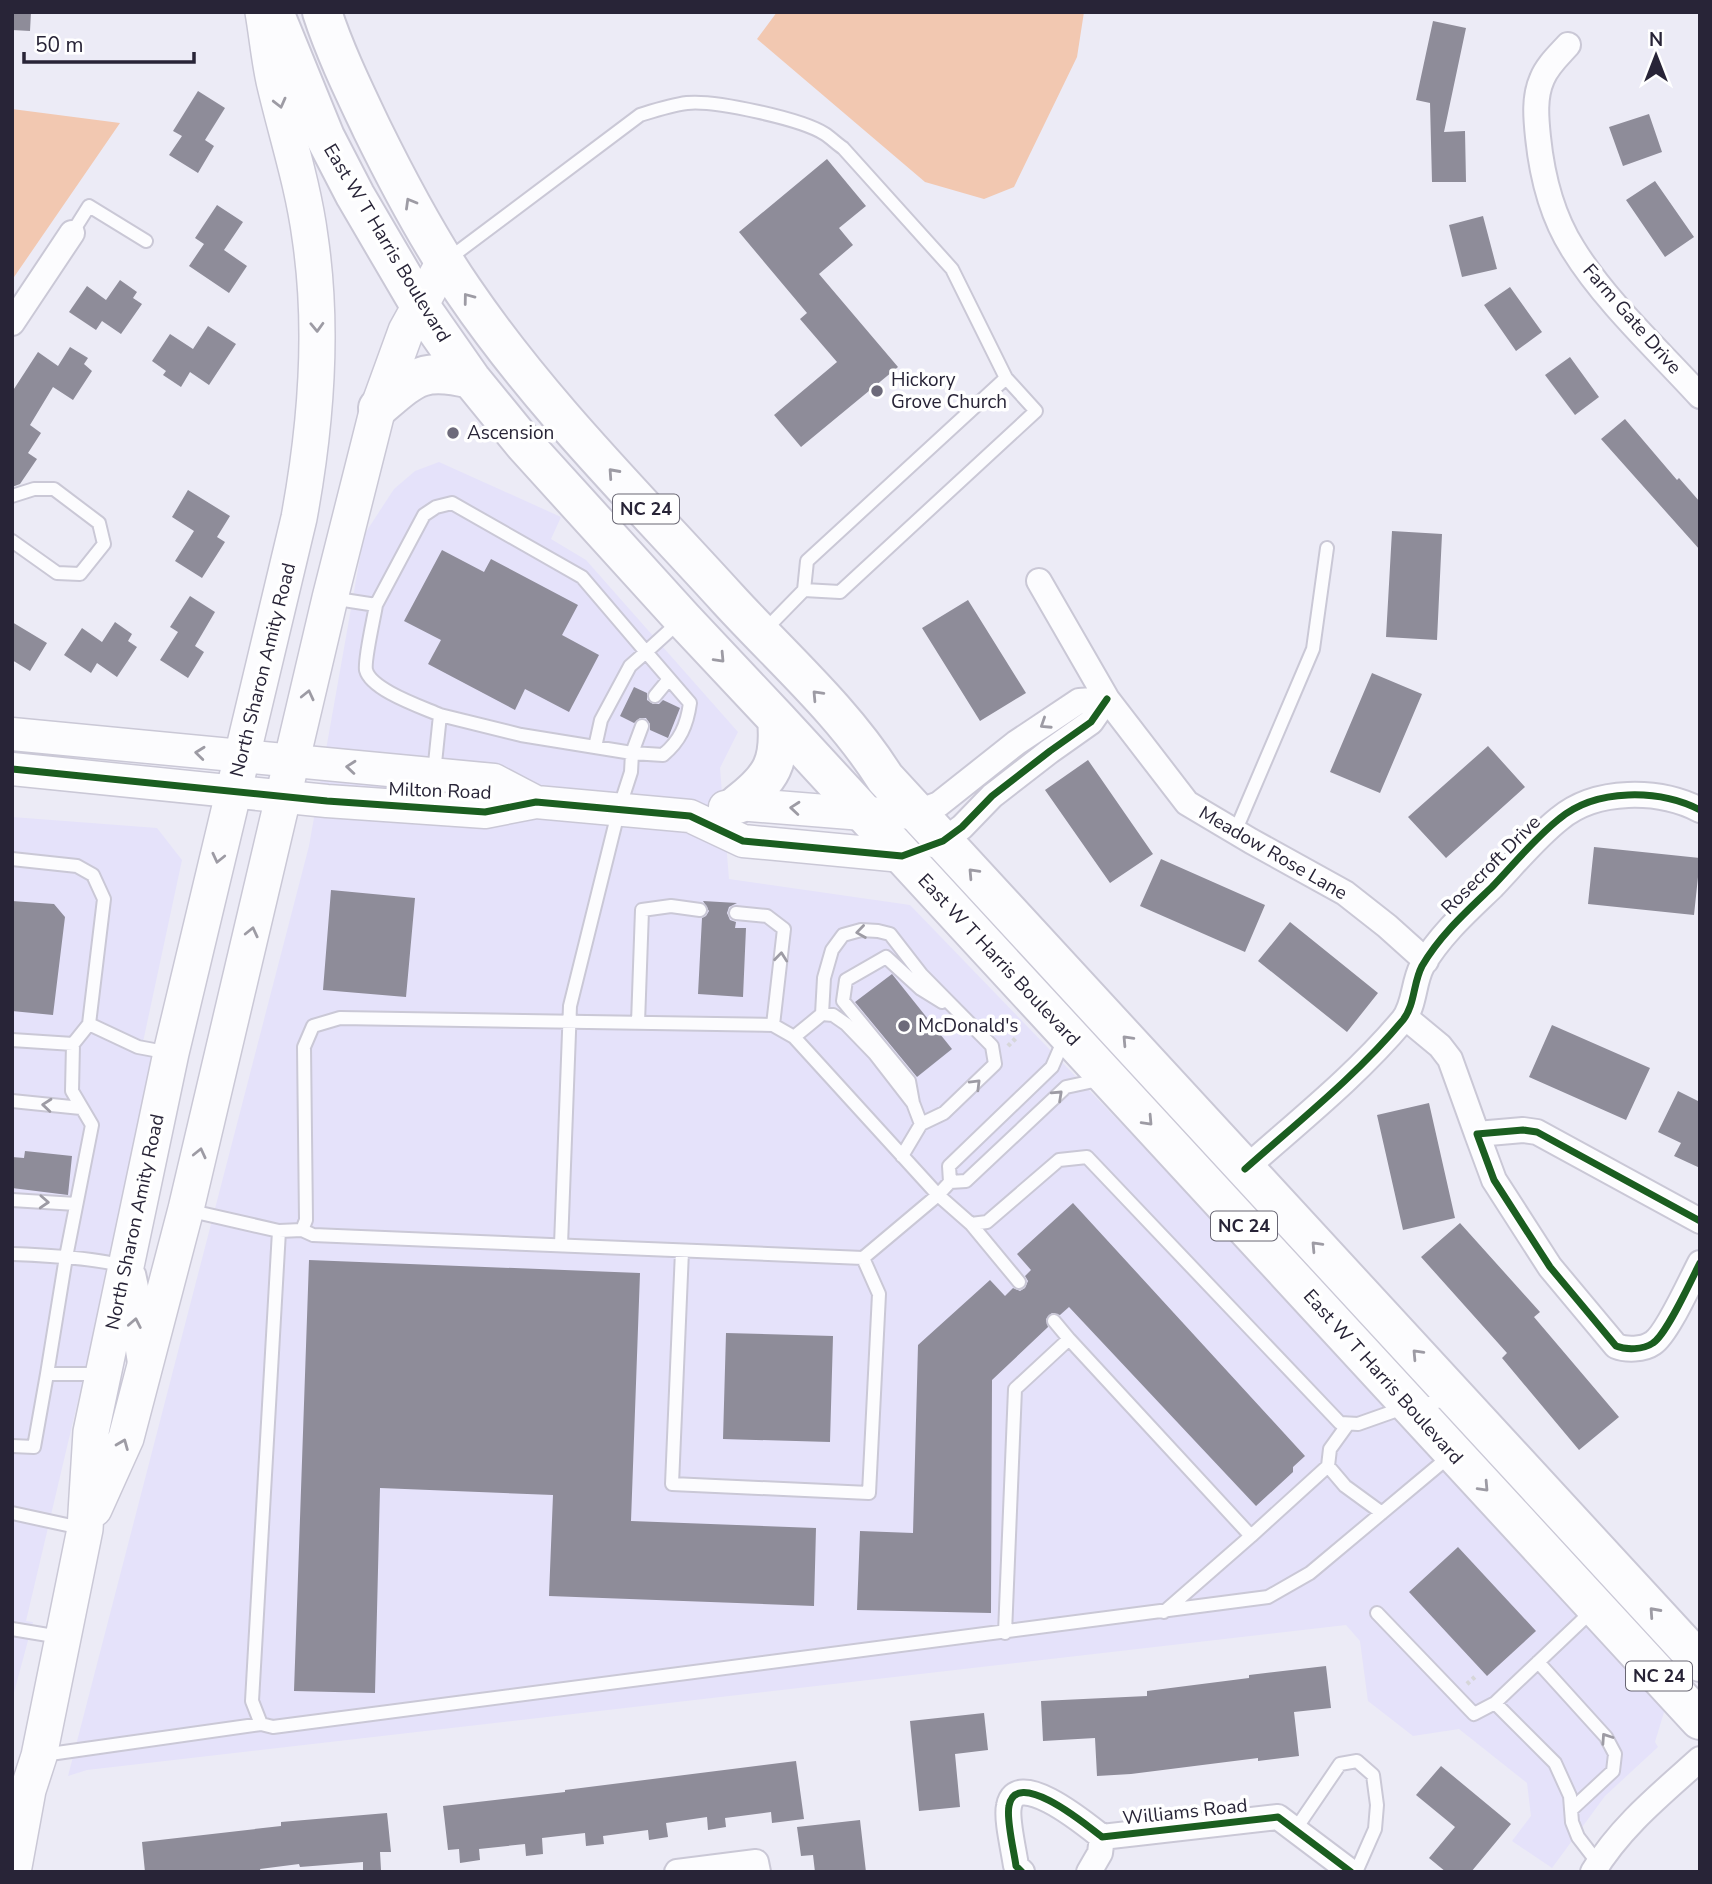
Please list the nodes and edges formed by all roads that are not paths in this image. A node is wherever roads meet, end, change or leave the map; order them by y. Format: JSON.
{"nodes":[{"id":1,"x":263,"y":12,"type":"edge"},
{"id":2,"x":274,"y":12,"type":"edge"},
{"id":3,"x":322,"y":12,"type":"edge"},
{"id":4,"x":1567,"y":44,"type":"dead end"},
{"id":5,"x":72,"y":233,"type":"joint"},
{"id":6,"x":146,"y":241,"type":"dead end"},
{"id":7,"x":444,"y":262,"type":"junction"},
{"id":8,"x":420,"y":306,"type":"junction"},
{"id":9,"x":12,"y":323,"type":"edge"},
{"id":10,"x":1006,"y":378,"type":"junction"},
{"id":11,"x":471,"y":379,"type":"junction"},
{"id":12,"x":1700,"y":396,"type":"edge"},
{"id":13,"x":378,"y":408,"type":"junction"},
{"id":14,"x":12,"y":496,"type":"edge"},
{"id":15,"x":12,"y":541,"type":"edge"},
{"id":16,"x":1327,"y":548,"type":"dead end"},
{"id":17,"x":1039,"y":581,"type":"dead end"},
{"id":18,"x":804,"y":590,"type":"junction"},
{"id":19,"x":330,"y":598,"type":"junction"},
{"id":20,"x":376,"y":605,"type":"junction"},
{"id":21,"x":683,"y":619,"type":"junction"},
{"id":22,"x":760,"y":635,"type":"junction"},
{"id":23,"x":646,"y":652,"type":"junction"},
{"id":24,"x":669,"y":679,"type":"junction"},
{"id":25,"x":655,"y":696,"type":"dead end"},
{"id":26,"x":1107,"y":699,"type":"junction"},
{"id":27,"x":440,"y":715,"type":"junction"},
{"id":28,"x":778,"y":719,"type":"junction"},
{"id":29,"x":642,"y":726,"type":"dead end"},
{"id":30,"x":12,"y":734,"type":"edge"},
{"id":31,"x":596,"y":747,"type":"junction"},
{"id":32,"x":632,"y":753,"type":"junction"},
{"id":33,"x":242,"y":757,"type":"junction"},
{"id":34,"x":292,"y":761,"type":"junction"},
{"id":35,"x":12,"y":769,"type":"edge"},
{"id":36,"x":433,"y":775,"type":"junction"},
{"id":37,"x":234,"y":792,"type":"junction"},
{"id":38,"x":286,"y":796,"type":"junction"},
{"id":39,"x":536,"y":802,"type":"junction"},
{"id":40,"x":738,"y":804,"type":"junction"},
{"id":41,"x":619,"y":809,"type":"junction"},
{"id":42,"x":1700,"y":810,"type":"edge"},
{"id":43,"x":918,"y":812,"type":"junction"},
{"id":44,"x":863,"y":814,"type":"junction"},
{"id":45,"x":690,"y":816,"type":"junction"},
{"id":46,"x":1235,"y":832,"type":"junction"},
{"id":47,"x":943,"y":841,"type":"junction"},
{"id":48,"x":902,"y":856,"type":"junction"},
{"id":49,"x":12,"y":859,"type":"edge"},
{"id":50,"x":700,"y":910,"type":"dead end"},
{"id":51,"x":736,"y":913,"type":"dead end"},
{"id":52,"x":1426,"y":961,"type":"junction"},
{"id":53,"x":957,"y":1011,"type":"junction"},
{"id":54,"x":822,"y":1014,"type":"junction"},
{"id":55,"x":1405,"y":1017,"type":"junction"},
{"id":56,"x":568,"y":1022,"type":"junction"},
{"id":57,"x":638,"y":1023,"type":"junction"},
{"id":58,"x":89,"y":1024,"type":"junction"},
{"id":59,"x":774,"y":1025,"type":"junction"},
{"id":60,"x":1066,"y":1034,"type":"junction"},
{"id":61,"x":794,"y":1037,"type":"junction"},
{"id":62,"x":12,"y":1040,"type":"edge"},
{"id":63,"x":73,"y":1044,"type":"junction"},
{"id":64,"x":171,"y":1053,"type":"junction"},
{"id":65,"x":1107,"y":1078,"type":"junction"},
{"id":66,"x":12,"y":1101,"type":"edge"},
{"id":67,"x":913,"y":1103,"type":"junction"},
{"id":68,"x":81,"y":1108,"type":"junction"},
{"id":69,"x":921,"y":1124,"type":"junction"},
{"id":70,"x":1478,"y":1133,"type":"junction"},
{"id":71,"x":902,"y":1156,"type":"junction"},
{"id":72,"x":1245,"y":1169,"type":"junction"},
{"id":73,"x":950,"y":1182,"type":"junction"},
{"id":74,"x":937,"y":1195,"type":"junction"},
{"id":75,"x":12,"y":1200,"type":"edge"},
{"id":76,"x":76,"y":1204,"type":"junction"},
{"id":77,"x":187,"y":1209,"type":"junction"},
{"id":78,"x":1700,"y":1222,"type":"edge"},
{"id":79,"x":971,"y":1224,"type":"junction"},
{"id":80,"x":302,"y":1230,"type":"junction"},
{"id":81,"x":279,"y":1231,"type":"junction"},
{"id":82,"x":561,"y":1245,"type":"junction"},
{"id":83,"x":682,"y":1251,"type":"junction"},
{"id":84,"x":12,"y":1254,"type":"edge"},
{"id":85,"x":66,"y":1257,"type":"junction"},
{"id":86,"x":863,"y":1258,"type":"junction"},
{"id":87,"x":1700,"y":1263,"type":"edge"},
{"id":88,"x":125,"y":1266,"type":"junction"},
{"id":89,"x":1019,"y":1282,"type":"dead end"},
{"id":90,"x":1054,"y":1321,"type":"dead end"},
{"id":91,"x":1069,"y":1339,"type":"junction"},
{"id":92,"x":47,"y":1374,"type":"junction"},
{"id":93,"x":103,"y":1374,"type":"junction"},
{"id":94,"x":139,"y":1388,"type":"junction"},
{"id":95,"x":1457,"y":1398,"type":"junction"},
{"id":96,"x":1409,"y":1406,"type":"junction"},
{"id":97,"x":1348,"y":1424,"type":"junction"},
{"id":98,"x":12,"y":1446,"type":"edge"},
{"id":99,"x":1453,"y":1454,"type":"junction"},
{"id":100,"x":1328,"y":1466,"type":"junction"},
{"id":101,"x":12,"y":1513,"type":"edge"},
{"id":102,"x":1382,"y":1513,"type":"junction"},
{"id":103,"x":85,"y":1529,"type":"junction"},
{"id":104,"x":1251,"y":1536,"type":"junction"},
{"id":105,"x":1595,"y":1607,"type":"junction"},
{"id":106,"x":1164,"y":1612,"type":"junction"},
{"id":107,"x":1377,"y":1614,"type":"dead end"},
{"id":108,"x":12,"y":1629,"type":"edge"},
{"id":109,"x":1005,"y":1633,"type":"junction"},
{"id":110,"x":61,"y":1638,"type":"junction"},
{"id":111,"x":1538,"y":1662,"type":"junction"},
{"id":112,"x":1700,"y":1662,"type":"edge"},
{"id":113,"x":1495,"y":1703,"type":"junction"},
{"id":114,"x":1700,"y":1720,"type":"edge"},
{"id":115,"x":261,"y":1724,"type":"junction"},
{"id":116,"x":39,"y":1756,"type":"junction"},
{"id":117,"x":1700,"y":1759,"type":"edge"},
{"id":118,"x":20,"y":1790,"type":"edge"},
{"id":119,"x":1571,"y":1810,"type":"junction"},
{"id":120,"x":1295,"y":1830,"type":"junction"},
{"id":121,"x":1102,"y":1836,"type":"junction"},
{"id":122,"x":1595,"y":1867,"type":"edge"},
{"id":123,"x":13,"y":1872,"type":"edge"},
{"id":124,"x":677,"y":1872,"type":"edge"},
{"id":125,"x":758,"y":1872,"type":"edge"},
{"id":126,"x":1022,"y":1872,"type":"edge"},
{"id":127,"x":1089,"y":1872,"type":"edge"},
{"id":128,"x":1354,"y":1872,"type":"edge"}],
"edges":[{"from":1,"to":33,"type":"main road","name":"North Sharon Amity Road","one_way":true},
{"from":2,"to":8,"type":"main road","name":"East W T Harris Boulevard","number":"NC 24"},
{"from":7,"to":3,"type":"main road","name":"East W T Harris Boulevard","number":"NC 24","one_way":true},
{"from":4,"to":12,"type":"street","name":"Farm Gate Drive"},
{"from":5,"to":6,"type":"lane"},
{"from":5,"to":9,"type":"street"},
{"from":7,"to":8,"type":"main road","name":"North Sharon Amity Road"},
{"from":7,"to":10,"type":"lane"},
{"from":22,"to":7,"type":"main road","name":"East W T Harris Boulevard","number":"NC 24","one_way":true},
{"from":8,"to":11,"type":"main road","name":"East W T Harris Boulevard","number":"NC 24"},
{"from":8,"to":13,"type":"main road","name":"North Sharon Amity Road"},
{"from":10,"to":18,"type":"lane"},
{"from":10,"to":18,"type":"lane"},
{"from":11,"to":13,"type":"main road"},
{"from":11,"to":21,"type":"main road","name":"East W T Harris Boulevard","number":"NC 24"},
{"from":13,"to":19,"type":"main road","name":"North Sharon Amity Road"},
{"from":14,"to":15,"type":"lane"},
{"from":16,"to":46,"type":"lane"},
{"from":17,"to":26,"type":"street","name":"Meadow Rose Lane"},
{"from":18,"to":22,"type":"lane"},
{"from":19,"to":20,"type":"lane"},
{"from":34,"to":19,"type":"main road","name":"North Sharon Amity Road","one_way":true},
{"from":20,"to":23,"type":"lane"},
{"from":20,"to":27,"type":"lane"},
{"from":21,"to":23,"type":"lane"},
{"from":21,"to":28,"type":"main road","name":"East W T Harris Boulevard","number":"NC 24","one_way":true},
{"from":43,"to":22,"type":"main road","name":"East W T Harris Boulevard","number":"NC 24","one_way":true},
{"from":23,"to":24,"type":"lane"},
{"from":23,"to":31,"type":"lane"},
{"from":24,"to":25,"type":"lane"},
{"from":24,"to":32,"type":"lane"},
{"from":26,"to":43,"type":"street","one_way":true},
{"from":26,"to":46,"type":"street","name":"Meadow Rose Lane"},
{"from":26,"to":47,"type":"street"},
{"from":27,"to":31,"type":"lane"},
{"from":27,"to":36,"type":"lane"},
{"from":28,"to":40,"type":"main road"},
{"from":28,"to":44,"type":"main road","name":"East W T Harris Boulevard","number":"NC 24"},
{"from":29,"to":32,"type":"lane"},
{"from":33,"to":30,"type":"street","name":"Milton Road","one_way":true},
{"from":31,"to":32,"type":"lane"},
{"from":32,"to":41,"type":"lane"},
{"from":33,"to":34,"type":"street","name":"Milton Road"},
{"from":33,"to":37,"type":"main road","name":"North Sharon Amity Road"},
{"from":36,"to":34,"type":"street","name":"Milton Road","one_way":true},
{"from":34,"to":38,"type":"main road","name":"North Sharon Amity Road"},
{"from":35,"to":37,"type":"street","name":"Milton Road"},
{"from":36,"to":39,"type":"street","name":"Milton Road"},
{"from":37,"to":38,"type":"street","name":"Milton Road"},
{"from":37,"to":64,"type":"main road","name":"North Sharon Amity Road","one_way":true},
{"from":38,"to":39,"type":"street","name":"Milton Road"},
{"from":77,"to":38,"type":"main road","name":"North Sharon Amity Road","one_way":true},
{"from":39,"to":41,"type":"street","name":"Milton Road"},
{"from":44,"to":40,"type":"street","name":"Milton Road","one_way":true},
{"from":40,"to":45,"type":"street","name":"Milton Road"},
{"from":41,"to":45,"type":"street","name":"Milton Road"},
{"from":41,"to":56,"type":"lane"},
{"from":42,"to":52,"type":"street","name":"Rosecroft Drive"},
{"from":43,"to":44,"type":"street","name":"Milton Road"},
{"from":43,"to":47,"type":"main road","name":"East W T Harris Boulevard","number":"NC 24"},
{"from":44,"to":48,"type":"main road","name":"East W T Harris Boulevard","number":"NC 24"},
{"from":45,"to":48,"type":"street","name":"Milton Road"},
{"from":46,"to":52,"type":"street","name":"Meadow Rose Lane"},
{"from":47,"to":48,"type":"street"},
{"from":72,"to":47,"type":"main road","name":"East W T Harris Boulevard","number":"NC 24","one_way":true},
{"from":48,"to":60,"type":"main road","name":"East W T Harris Boulevard","number":"NC 24"},
{"from":49,"to":58,"type":"lane"},
{"from":50,"to":57,"type":"lane"},
{"from":59,"to":51,"type":"lane","one_way":true},
{"from":52,"to":55,"type":"street","name":"Rosecroft Drive"},
{"from":53,"to":54,"type":"lane","one_way":true},
{"from":53,"to":67,"type":"lane"},
{"from":69,"to":53,"type":"lane","one_way":true},
{"from":54,"to":61,"type":"lane"},
{"from":54,"to":67,"type":"lane"},
{"from":55,"to":70,"type":"street"},
{"from":55,"to":72,"type":"street","name":"Rosecroft Drive"},
{"from":56,"to":57,"type":"lane"},
{"from":56,"to":80,"type":"lane"},
{"from":56,"to":82,"type":"lane"},
{"from":57,"to":59,"type":"lane"},
{"from":58,"to":63,"type":"lane"},
{"from":58,"to":64,"type":"lane"},
{"from":59,"to":61,"type":"lane"},
{"from":60,"to":65,"type":"main road","name":"East W T Harris Boulevard","number":"NC 24"},
{"from":60,"to":73,"type":"lane"},
{"from":61,"to":71,"type":"lane"},
{"from":62,"to":63,"type":"lane"},
{"from":63,"to":68,"type":"lane"},
{"from":64,"to":88,"type":"main road","name":"North Sharon Amity Road"},
{"from":73,"to":65,"type":"lane","one_way":true},
{"from":65,"to":96,"type":"main road","name":"East W T Harris Boulevard","number":"NC 24","one_way":true},
{"from":68,"to":66,"type":"lane","one_way":true},
{"from":67,"to":69,"type":"lane"},
{"from":68,"to":76,"type":"lane"},
{"from":69,"to":71,"type":"lane"},
{"from":70,"to":78,"type":"street"},
{"from":70,"to":87,"type":"street"},
{"from":71,"to":74,"type":"lane"},
{"from":95,"to":72,"type":"main road","name":"East W T Harris Boulevard","number":"NC 24","one_way":true},
{"from":73,"to":74,"type":"lane"},
{"from":74,"to":79,"type":"lane"},
{"from":74,"to":86,"type":"lane"},
{"from":75,"to":76,"type":"lane","one_way":true},
{"from":76,"to":85,"type":"lane"},
{"from":77,"to":81,"type":"lane"},
{"from":77,"to":94,"type":"main road","name":"North Sharon Amity Road"},
{"from":79,"to":89,"type":"lane"},
{"from":79,"to":97,"type":"lane"},
{"from":80,"to":81,"type":"lane"},
{"from":80,"to":82,"type":"lane"},
{"from":81,"to":115,"type":"lane"},
{"from":82,"to":83,"type":"lane"},
{"from":83,"to":86,"type":"lane"},
{"from":83,"to":86,"type":"lane"},
{"from":84,"to":85,"type":"lane"},
{"from":85,"to":88,"type":"lane"},
{"from":85,"to":92,"type":"lane"},
{"from":88,"to":93,"type":"main road","name":"North Sharon Amity Road"},
{"from":94,"to":88,"type":"lane","one_way":true},
{"from":90,"to":91,"type":"lane"},
{"from":91,"to":104,"type":"lane"},
{"from":91,"to":109,"type":"lane"},
{"from":92,"to":93,"type":"lane"},
{"from":92,"to":98,"type":"lane"},
{"from":93,"to":103,"type":"main road","name":"North Sharon Amity Road"},
{"from":103,"to":94,"type":"main road","name":"North Sharon Amity Road","one_way":true},
{"from":95,"to":96,"type":"lane"},
{"from":112,"to":95,"type":"main road","name":"East W T Harris Boulevard","number":"NC 24","one_way":true},
{"from":96,"to":97,"type":"lane"},
{"from":96,"to":99,"type":"main road","name":"East W T Harris Boulevard","number":"NC 24"},
{"from":97,"to":100,"type":"lane"},
{"from":99,"to":102,"type":"lane"},
{"from":99,"to":105,"type":"main road","name":"East W T Harris Boulevard","number":"NC 24","one_way":true},
{"from":100,"to":102,"type":"lane"},
{"from":100,"to":104,"type":"lane"},
{"from":101,"to":103,"type":"lane"},
{"from":102,"to":106,"type":"lane"},
{"from":103,"to":110,"type":"main road","name":"North Sharon Amity Road"},
{"from":104,"to":106,"type":"lane"},
{"from":105,"to":111,"type":"lane"},
{"from":105,"to":114,"type":"main road","name":"East W T Harris Boulevard","number":"NC 24"},
{"from":106,"to":109,"type":"lane"},
{"from":107,"to":113,"type":"lane"},
{"from":108,"to":110,"type":"lane"},
{"from":109,"to":115,"type":"lane"},
{"from":110,"to":116,"type":"main road","name":"North Sharon Amity Road"},
{"from":111,"to":113,"type":"lane"},
{"from":119,"to":111,"type":"lane","one_way":true},
{"from":113,"to":119,"type":"lane"},
{"from":115,"to":116,"type":"lane"},
{"from":116,"to":118,"type":"main road","name":"North Sharon Amity Road"},
{"from":117,"to":122,"type":"street"},
{"from":118,"to":123,"type":"main road","name":"North Sharon Amity Road"},
{"from":119,"to":122,"type":"lane"},
{"from":120,"to":121,"type":"street","name":"Williams Road"},
{"from":120,"to":128,"type":"street","name":"Williams Road"},
{"from":120,"to":128,"type":"lane"},
{"from":121,"to":126,"type":"street","name":"Williams Road"},
{"from":121,"to":127,"type":"street","name":"Williams Road"},
{"from":124,"to":125,"type":"street"}]}
